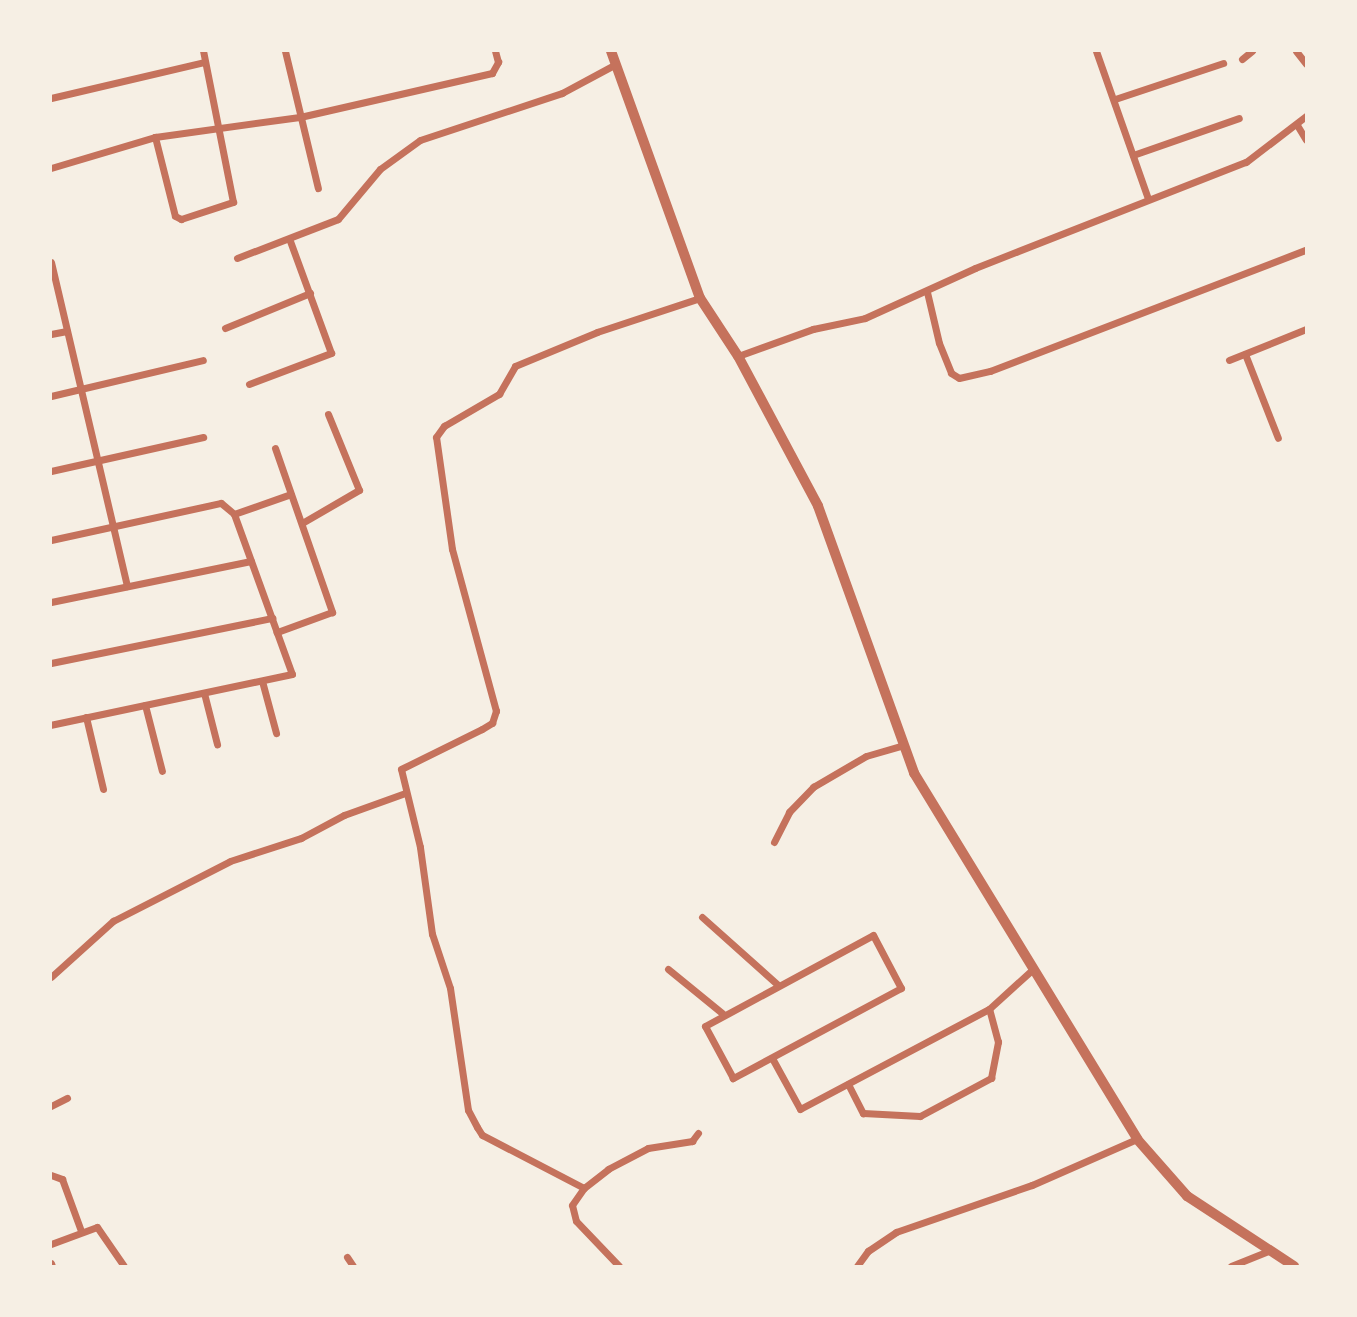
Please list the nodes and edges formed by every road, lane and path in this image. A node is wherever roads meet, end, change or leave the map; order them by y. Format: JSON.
{"nodes":[{"id":1,"x":203,"y":51,"type":"edge"},
{"id":2,"x":286,"y":51,"type":"edge"},
{"id":3,"x":495,"y":51,"type":"edge"},
{"id":4,"x":611,"y":51,"type":"edge"},
{"id":5,"x":1096,"y":51,"type":"edge"},
{"id":6,"x":1252,"y":51,"type":"edge"},
{"id":7,"x":1296,"y":51,"type":"edge"},
{"id":8,"x":1241,"y":60,"type":"dead end"},
{"id":9,"x":204,"y":62,"type":"junction"},
{"id":10,"x":1223,"y":63,"type":"dead end"},
{"id":11,"x":616,"y":64,"type":"junction"},
{"id":12,"x":1306,"y":64,"type":"edge"},
{"id":13,"x":51,"y":98,"type":"edge"},
{"id":14,"x":1115,"y":99,"type":"junction"},
{"id":15,"x":1306,"y":116,"type":"edge"},
{"id":16,"x":300,"y":117,"type":"junction"},
{"id":17,"x":1240,"y":118,"type":"dead end"},
{"id":18,"x":1297,"y":125,"type":"junction"},
{"id":19,"x":219,"y":127,"type":"junction"},
{"id":20,"x":155,"y":137,"type":"junction"},
{"id":21,"x":1306,"y":140,"type":"edge"},
{"id":22,"x":1133,"y":155,"type":"junction"},
{"id":23,"x":51,"y":168,"type":"edge"},
{"id":24,"x":318,"y":188,"type":"dead end"},
{"id":25,"x":1148,"y":199,"type":"junction"},
{"id":26,"x":290,"y":241,"type":"junction"},
{"id":27,"x":1306,"y":250,"type":"edge"},
{"id":28,"x":237,"y":258,"type":"dead end"},
{"id":29,"x":51,"y":262,"type":"edge"},
{"id":30,"x":927,"y":292,"type":"junction"},
{"id":31,"x":310,"y":293,"type":"junction"},
{"id":32,"x":700,"y":298,"type":"junction"},
{"id":33,"x":225,"y":328,"type":"dead end"},
{"id":34,"x":1306,"y":329,"type":"edge"},
{"id":35,"x":67,"y":331,"type":"junction"},
{"id":36,"x":51,"y":334,"type":"edge"},
{"id":37,"x":1245,"y":354,"type":"junction"},
{"id":38,"x":738,"y":356,"type":"junction"},
{"id":39,"x":203,"y":360,"type":"dead end"},
{"id":40,"x":1229,"y":360,"type":"dead end"},
{"id":41,"x":249,"y":384,"type":"dead end"},
{"id":42,"x":82,"y":388,"type":"junction"},
{"id":43,"x":51,"y":396,"type":"edge"},
{"id":44,"x":328,"y":414,"type":"dead end"},
{"id":45,"x":203,"y":436,"type":"dead end"},
{"id":46,"x":1278,"y":438,"type":"dead end"},
{"id":47,"x":275,"y":448,"type":"dead end"},
{"id":48,"x":96,"y":460,"type":"junction"},
{"id":49,"x":51,"y":471,"type":"edge"},
{"id":50,"x":291,"y":494,"type":"junction"},
{"id":51,"x":234,"y":514,"type":"junction"},
{"id":52,"x":302,"y":523,"type":"junction"},
{"id":53,"x":112,"y":526,"type":"junction"},
{"id":54,"x":51,"y":540,"type":"edge"},
{"id":55,"x":251,"y":561,"type":"junction"},
{"id":56,"x":127,"y":586,"type":"junction"},
{"id":57,"x":51,"y":602,"type":"edge"},
{"id":58,"x":272,"y":618,"type":"junction"},
{"id":59,"x":277,"y":632,"type":"junction"},
{"id":60,"x":51,"y":663,"type":"edge"},
{"id":61,"x":262,"y":681,"type":"junction"},
{"id":62,"x":204,"y":693,"type":"junction"},
{"id":63,"x":145,"y":705,"type":"junction"},
{"id":64,"x":86,"y":717,"type":"junction"},
{"id":65,"x":51,"y":725,"type":"edge"},
{"id":66,"x":276,"y":733,"type":"dead end"},
{"id":67,"x":217,"y":744,"type":"dead end"},
{"id":68,"x":904,"y":745,"type":"junction"},
{"id":69,"x":162,"y":771,"type":"dead end"},
{"id":70,"x":103,"y":789,"type":"dead end"},
{"id":71,"x":405,"y":793,"type":"junction"},
{"id":72,"x":774,"y":842,"type":"dead end"},
{"id":73,"x":702,"y":917,"type":"dead end"},
{"id":74,"x":668,"y":969,"type":"dead end"},
{"id":75,"x":1033,"y":969,"type":"junction"},
{"id":76,"x":51,"y":977,"type":"edge"},
{"id":77,"x":776,"y":984,"type":"junction"},
{"id":78,"x":989,"y":1009,"type":"junction"},
{"id":79,"x":722,"y":1013,"type":"junction"},
{"id":80,"x":772,"y":1058,"type":"junction"},
{"id":81,"x":848,"y":1084,"type":"junction"},
{"id":82,"x":67,"y":1098,"type":"dead end"},
{"id":83,"x":51,"y":1106,"type":"edge"},
{"id":84,"x":698,"y":1133,"type":"dead end"},
{"id":85,"x":1137,"y":1139,"type":"junction"},
{"id":86,"x":51,"y":1175,"type":"edge"},
{"id":87,"x":584,"y":1188,"type":"junction"},
{"id":88,"x":81,"y":1231,"type":"junction"},
{"id":89,"x":51,"y":1244,"type":"edge"},
{"id":90,"x":1271,"y":1250,"type":"junction"},
{"id":91,"x":347,"y":1257,"type":"dead end"},
{"id":92,"x":124,"y":1266,"type":"edge"},
{"id":93,"x":353,"y":1266,"type":"edge"},
{"id":94,"x":619,"y":1266,"type":"edge"},
{"id":95,"x":857,"y":1266,"type":"edge"},
{"id":96,"x":1231,"y":1266,"type":"edge"},
{"id":97,"x":1294,"y":1266,"type":"edge"}],
"edges":[{"from":1,"to":9,"type":"street"},
{"from":2,"to":16,"type":"street"},
{"from":3,"to":16,"type":"street"},
{"from":4,"to":11,"type":"street"},
{"from":5,"to":14,"type":"street"},
{"from":6,"to":8,"type":"street"},
{"from":7,"to":12,"type":"street"},
{"from":9,"to":13,"type":"street"},
{"from":9,"to":19,"type":"street"},
{"from":10,"to":14,"type":"street"},
{"from":11,"to":26,"type":"street"},
{"from":11,"to":32,"type":"street"},
{"from":14,"to":22,"type":"street"},
{"from":15,"to":18,"type":"street"},
{"from":16,"to":19,"type":"street"},
{"from":16,"to":24,"type":"street"},
{"from":17,"to":22,"type":"street"},
{"from":18,"to":21,"type":"street"},
{"from":18,"to":25,"type":"street"},
{"from":19,"to":20,"type":"street"},
{"from":19,"to":20,"type":"street"},
{"from":20,"to":23,"type":"street"},
{"from":22,"to":25,"type":"street"},
{"from":25,"to":30,"type":"street"},
{"from":26,"to":28,"type":"street"},
{"from":26,"to":31,"type":"street"},
{"from":27,"to":30,"type":"street"},
{"from":29,"to":35,"type":"street"},
{"from":30,"to":38,"type":"street"},
{"from":31,"to":33,"type":"street"},
{"from":31,"to":41,"type":"street"},
{"from":32,"to":38,"type":"street"},
{"from":32,"to":71,"type":"street"},
{"from":34,"to":37,"type":"street"},
{"from":35,"to":36,"type":"street"},
{"from":35,"to":42,"type":"street"},
{"from":37,"to":40,"type":"street"},
{"from":37,"to":46,"type":"street"},
{"from":38,"to":68,"type":"street"},
{"from":39,"to":42,"type":"street"},
{"from":42,"to":43,"type":"street"},
{"from":42,"to":48,"type":"street"},
{"from":44,"to":52,"type":"street"},
{"from":45,"to":48,"type":"street"},
{"from":47,"to":50,"type":"street"},
{"from":48,"to":49,"type":"street"},
{"from":48,"to":53,"type":"street"},
{"from":50,"to":51,"type":"street"},
{"from":50,"to":52,"type":"street"},
{"from":51,"to":53,"type":"street"},
{"from":51,"to":55,"type":"street"},
{"from":52,"to":59,"type":"street"},
{"from":53,"to":54,"type":"street"},
{"from":53,"to":56,"type":"street"},
{"from":55,"to":56,"type":"street"},
{"from":55,"to":58,"type":"street"},
{"from":56,"to":57,"type":"street"},
{"from":58,"to":59,"type":"street"},
{"from":58,"to":60,"type":"street"},
{"from":59,"to":61,"type":"street"},
{"from":61,"to":62,"type":"street"},
{"from":61,"to":66,"type":"street"},
{"from":62,"to":63,"type":"street"},
{"from":62,"to":67,"type":"street"},
{"from":63,"to":64,"type":"street"},
{"from":63,"to":69,"type":"street"},
{"from":64,"to":65,"type":"street"},
{"from":64,"to":70,"type":"street"},
{"from":68,"to":72,"type":"street"},
{"from":68,"to":75,"type":"street"},
{"from":71,"to":76,"type":"street"},
{"from":71,"to":87,"type":"street"},
{"from":73,"to":77,"type":"street"},
{"from":74,"to":79,"type":"street"},
{"from":75,"to":78,"type":"street"},
{"from":75,"to":85,"type":"street"},
{"from":77,"to":79,"type":"street"},
{"from":77,"to":80,"type":"street"},
{"from":78,"to":81,"type":"street"},
{"from":78,"to":81,"type":"street"},
{"from":79,"to":80,"type":"street"},
{"from":80,"to":81,"type":"street"},
{"from":82,"to":83,"type":"street"},
{"from":84,"to":87,"type":"street"},
{"from":85,"to":90,"type":"street"},
{"from":85,"to":95,"type":"street"},
{"from":86,"to":88,"type":"street"},
{"from":87,"to":94,"type":"street"},
{"from":88,"to":89,"type":"street"},
{"from":88,"to":92,"type":"street"},
{"from":90,"to":96,"type":"street"},
{"from":90,"to":97,"type":"street"},
{"from":91,"to":93,"type":"street"}]}
